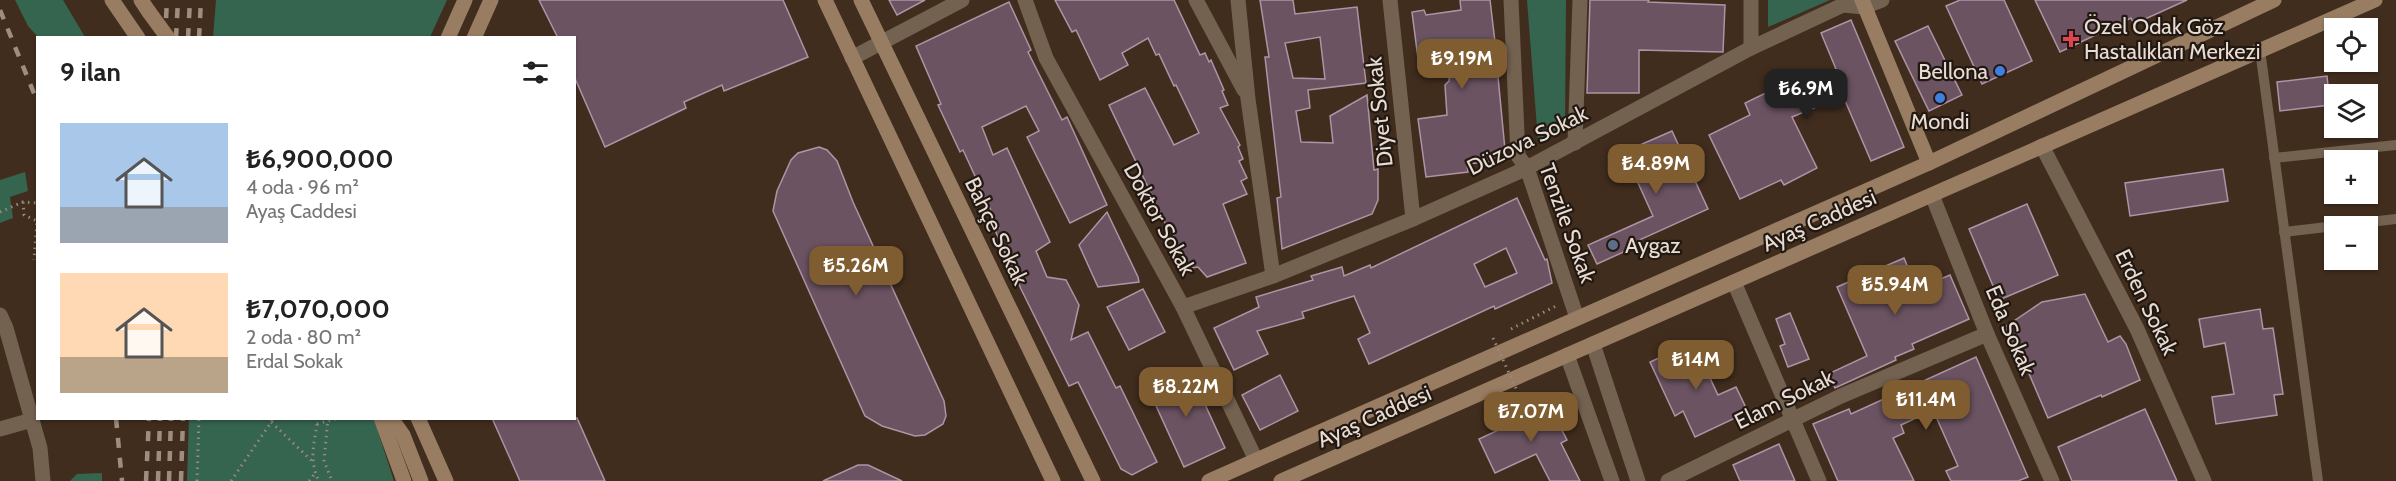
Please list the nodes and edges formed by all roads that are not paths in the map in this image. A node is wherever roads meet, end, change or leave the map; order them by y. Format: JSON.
{"nodes":[{"id":1,"x":111,"y":0,"type":"edge"},
{"id":2,"x":465,"y":0,"type":"edge"},
{"id":3,"x":491,"y":0,"type":"edge"},
{"id":4,"x":825,"y":0,"type":"edge"},
{"id":5,"x":861,"y":0,"type":"edge"},
{"id":6,"x":962,"y":0,"type":"edge"},
{"id":7,"x":1024,"y":0,"type":"edge"},
{"id":8,"x":1196,"y":0,"type":"edge"},
{"id":9,"x":1238,"y":0,"type":"edge"},
{"id":10,"x":1390,"y":0,"type":"edge"},
{"id":11,"x":1511,"y":0,"type":"edge"},
{"id":12,"x":1580,"y":0,"type":"edge"},
{"id":13,"x":1751,"y":0,"type":"edge"},
{"id":14,"x":1882,"y":0,"type":"edge"},
{"id":15,"x":2274,"y":0,"type":"edge"},
{"id":16,"x":2375,"y":0,"type":"edge"},
{"id":17,"x":1863,"y":4,"type":"edge"},
{"id":18,"x":145,"y":6,"type":"edge"},
{"id":19,"x":137,"y":36,"type":"edge"},
{"id":20,"x":167,"y":36,"type":"edge"},
{"id":21,"x":449,"y":36,"type":"edge"},
{"id":22,"x":475,"y":36,"type":"edge"},
{"id":23,"x":880,"y":43,"type":"junction"},
{"id":24,"x":1750,"y":48,"type":"junction"},
{"id":25,"x":2260,"y":51,"type":"junction"},
{"id":26,"x":852,"y":58,"type":"junction"},
{"id":27,"x":1248,"y":99,"type":"junction"},
{"id":28,"x":1575,"y":143,"type":"junction"},
{"id":29,"x":2043,"y":146,"type":"junction"},
{"id":30,"x":2396,"y":146,"type":"edge"},
{"id":31,"x":2274,"y":158,"type":"junction"},
{"id":32,"x":1929,"y":163,"type":"junction"},
{"id":33,"x":1527,"y":168,"type":"junction"},
{"id":34,"x":1932,"y":195,"type":"junction"},
{"id":35,"x":1413,"y":219,"type":"junction"},
{"id":36,"x":2396,"y":219,"type":"edge"},
{"id":37,"x":2284,"y":232,"type":"junction"},
{"id":38,"x":1273,"y":276,"type":"junction"},
{"id":39,"x":1734,"y":282,"type":"junction"},
{"id":40,"x":1183,"y":307,"type":"junction"},
{"id":41,"x":1577,"y":318,"type":"junction"},
{"id":42,"x":2,"y":324,"type":"edge"},
{"id":43,"x":1987,"y":334,"type":"junction"},
{"id":44,"x":1593,"y":344,"type":"junction"},
{"id":45,"x":1568,"y":355,"type":"junction"},
{"id":46,"x":32,"y":420,"type":"junction"},
{"id":47,"x":382,"y":420,"type":"edge"},
{"id":48,"x":392,"y":420,"type":"edge"},
{"id":49,"x":419,"y":420,"type":"edge"},
{"id":50,"x":1793,"y":421,"type":"junction"},
{"id":51,"x":0,"y":429,"type":"edge"},
{"id":52,"x":1256,"y":460,"type":"junction"},
{"id":53,"x":43,"y":481,"type":"edge"},
{"id":54,"x":404,"y":481,"type":"edge"},
{"id":55,"x":422,"y":481,"type":"edge"},
{"id":56,"x":446,"y":481,"type":"edge"},
{"id":57,"x":1053,"y":481,"type":"edge"},
{"id":58,"x":1093,"y":481,"type":"edge"},
{"id":59,"x":1209,"y":481,"type":"edge"},
{"id":60,"x":1281,"y":481,"type":"edge"},
{"id":61,"x":1612,"y":481,"type":"edge"},
{"id":62,"x":1638,"y":481,"type":"edge"},
{"id":63,"x":1668,"y":481,"type":"edge"},
{"id":64,"x":1819,"y":481,"type":"edge"},
{"id":65,"x":2052,"y":481,"type":"edge"},
{"id":66,"x":2204,"y":481,"type":"edge"},
{"id":67,"x":2318,"y":481,"type":"edge"}],
"edges":[{"from":1,"to":19,"type":"main road"},
{"from":2,"to":21,"type":"main road"},
{"from":3,"to":22,"type":"main road"},
{"from":4,"to":26,"type":"main road"},
{"from":5,"to":23,"type":"main road","name":"Bahçe Sokak"},
{"from":6,"to":23,"type":"street"},
{"from":7,"to":40,"type":"street","name":"Doktor Sokak"},
{"from":8,"to":27,"type":"street"},
{"from":9,"to":27,"type":"street"},
{"from":10,"to":35,"type":"street","name":"Diyet Sokak"},
{"from":11,"to":33,"type":"street","name":"Tenzile Sokak"},
{"from":12,"to":28,"type":"street"},
{"from":13,"to":24,"type":"street"},
{"from":14,"to":17,"type":"street","name":"Düzova Sokak"},
{"from":15,"to":32,"type":"main road","name":"Ayaş Caddesi"},
{"from":16,"to":25,"type":"main road","name":"Ayaş Caddesi"},
{"from":17,"to":24,"type":"street","name":"Düzova Sokak"},
{"from":17,"to":32,"type":"main road"},
{"from":18,"to":20,"type":"main road","bridge":true},
{"from":23,"to":26,"type":"street"},
{"from":23,"to":58,"type":"main road","name":"Bahçe Sokak"},
{"from":24,"to":28,"type":"street","name":"Düzova Sokak"},
{"from":25,"to":29,"type":"main road","name":"Ayaş Caddesi"},
{"from":25,"to":31,"type":"lane"},
{"from":26,"to":57,"type":"main road"},
{"from":27,"to":38,"type":"street"},
{"from":28,"to":33,"type":"street","name":"Düzova Sokak"},
{"from":29,"to":34,"type":"main road","name":"Ayaş Caddesi"},
{"from":29,"to":66,"type":"street","name":"Erden Sokak"},
{"from":30,"to":31,"type":"lane"},
{"from":31,"to":37,"type":"lane"},
{"from":32,"to":41,"type":"main road","name":"Ayaş Caddesi"},
{"from":33,"to":35,"type":"street","name":"Düzova Sokak"},
{"from":33,"to":41,"type":"street","name":"Tenzile Sokak"},
{"from":34,"to":39,"type":"main road","name":"Ayaş Caddesi"},
{"from":34,"to":43,"type":"street","name":"Eda Sokak"},
{"from":35,"to":38,"type":"street","name":"Düzova Sokak"},
{"from":36,"to":37,"type":"lane"},
{"from":37,"to":67,"type":"lane"},
{"from":38,"to":40,"type":"street","name":"Düzova Sokak"},
{"from":39,"to":44,"type":"main road","name":"Ayaş Caddesi"},
{"from":39,"to":50,"type":"street"},
{"from":40,"to":52,"type":"street","name":"Doktor Sokak"},
{"from":41,"to":52,"type":"main road","name":"Ayaş Caddesi"},
{"from":42,"to":46,"type":"street"},
{"from":43,"to":50,"type":"street","name":"Elam Sokak"},
{"from":43,"to":65,"type":"street","name":"Eda Sokak"},
{"from":44,"to":45,"type":"main road","name":"Ayaş Caddesi"},
{"from":44,"to":62,"type":"street"},
{"from":45,"to":60,"type":"main road","name":"Ayaş Caddesi"},
{"from":45,"to":61,"type":"street"},
{"from":46,"to":51,"type":"street"},
{"from":46,"to":53,"type":"street"},
{"from":47,"to":54,"type":"main road"},
{"from":48,"to":55,"type":"main road"},
{"from":49,"to":56,"type":"main road"},
{"from":50,"to":63,"type":"street","name":"Elam Sokak"},
{"from":50,"to":64,"type":"street"},
{"from":52,"to":59,"type":"main road","name":"Ayaş Caddesi"}]}
